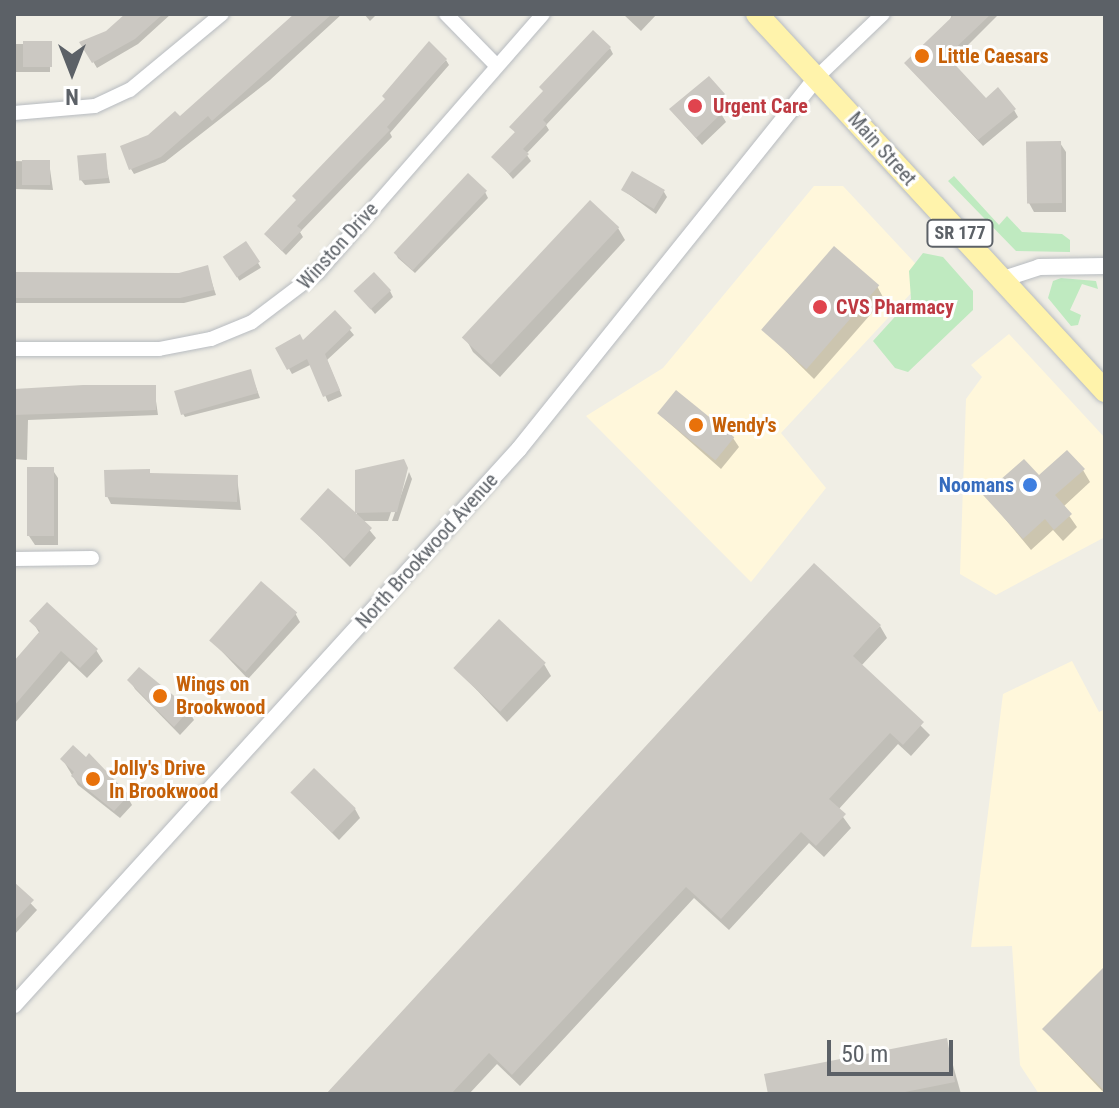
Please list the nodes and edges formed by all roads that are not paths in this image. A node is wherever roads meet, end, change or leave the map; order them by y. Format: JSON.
{"nodes":[{"id":1,"x":222,"y":14,"type":"edge"},
{"id":2,"x":446,"y":14,"type":"edge"},
{"id":3,"x":543,"y":14,"type":"edge"},
{"id":4,"x":757,"y":14,"type":"edge"},
{"id":5,"x":883,"y":14,"type":"edge"},
{"id":6,"x":495,"y":64,"type":"junction"},
{"id":7,"x":817,"y":77,"type":"junction"},
{"id":8,"x":14,"y":113,"type":"edge"},
{"id":9,"x":1105,"y":266,"type":"edge"},
{"id":10,"x":1003,"y":279,"type":"junction"},
{"id":11,"x":14,"y":349,"type":"edge"},
{"id":12,"x":1105,"y":391,"type":"edge"},
{"id":13,"x":92,"y":558,"type":"dead end"},
{"id":14,"x":14,"y":559,"type":"edge"},
{"id":15,"x":14,"y":1005,"type":"edge"}],
"edges":[{"from":1,"to":8,"type":"street"},
{"from":2,"to":6,"type":"street"},
{"from":3,"to":6,"type":"street","name":"Winston Drive"},
{"from":4,"to":7,"type":"main road","name":"Main Street","number":"SR 177"},
{"from":5,"to":7,"type":"street"},
{"from":6,"to":11,"type":"street","name":"Winston Drive"},
{"from":7,"to":10,"type":"main road","name":"Main Street","number":"SR 177"},
{"from":7,"to":15,"type":"street","name":"North Brookwood Avenue"},
{"from":9,"to":10,"type":"street"},
{"from":10,"to":12,"type":"main road","name":"Main Street","number":"SR 177"},
{"from":13,"to":14,"type":"street"}]}
